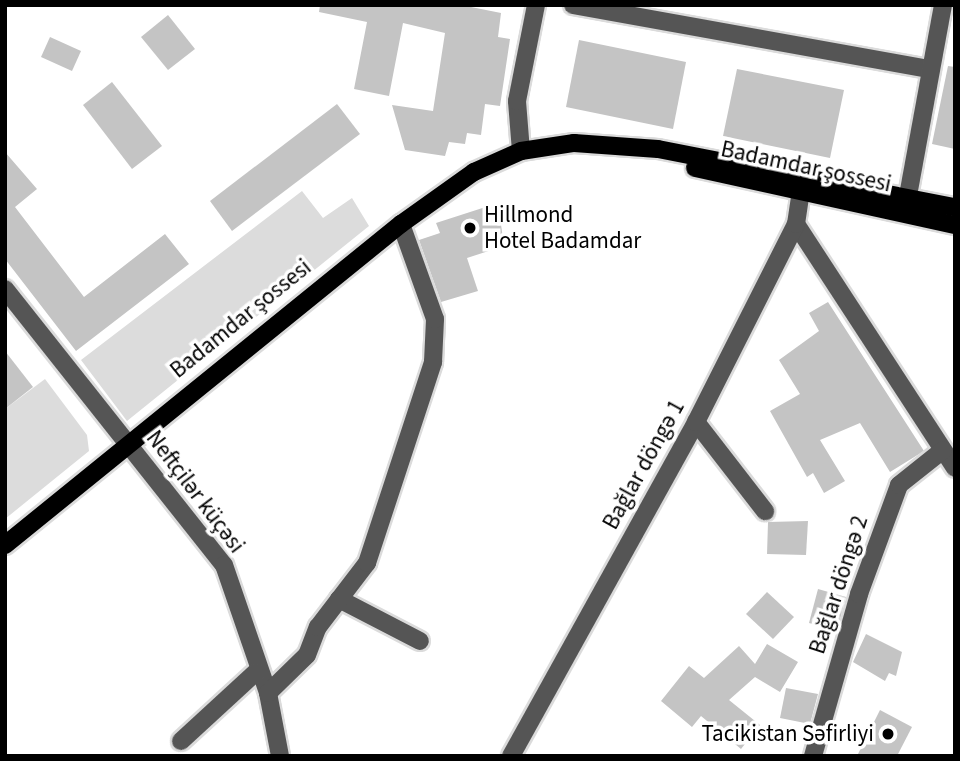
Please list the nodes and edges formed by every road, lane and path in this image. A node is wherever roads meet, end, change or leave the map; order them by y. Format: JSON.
{"nodes":[{"id":1,"x":536,"y":5,"type":"edge"},
{"id":2,"x":573,"y":5,"type":"edge"},
{"id":3,"x":943,"y":5,"type":"edge"},
{"id":4,"x":610,"y":8,"type":"edge"},
{"id":5,"x":930,"y":69,"type":"junction"},
{"id":6,"x":522,"y":151,"type":"junction"},
{"id":7,"x":801,"y":184,"type":"junction"},
{"id":8,"x":906,"y":206,"type":"junction"},
{"id":9,"x":955,"y":207,"type":"edge"},
{"id":10,"x":401,"y":224,"type":"junction"},
{"id":11,"x":796,"y":224,"type":"junction"},
{"id":12,"x":955,"y":225,"type":"edge"},
{"id":13,"x":5,"y":289,"type":"edge"},
{"id":14,"x":696,"y":422,"type":"junction"},
{"id":15,"x":128,"y":442,"type":"junction"},
{"id":16,"x":943,"y":450,"type":"junction"},
{"id":17,"x":955,"y":468,"type":"edge"},
{"id":18,"x":765,"y":511,"type":"dead end"},
{"id":19,"x":5,"y":545,"type":"edge"},
{"id":20,"x":339,"y":599,"type":"junction"},
{"id":21,"x":420,"y":641,"type":"dead end"},
{"id":22,"x":256,"y":672,"type":"junction"},
{"id":23,"x":268,"y":693,"type":"junction"},
{"id":24,"x":181,"y":741,"type":"dead end"},
{"id":25,"x":280,"y":756,"type":"edge"},
{"id":26,"x":511,"y":756,"type":"edge"},
{"id":27,"x":813,"y":756,"type":"edge"}],
"edges":[{"from":1,"to":6,"type":"street"},
{"from":2,"to":4,"type":"street"},
{"from":3,"to":5,"type":"street"},
{"from":4,"to":5,"type":"street"},
{"from":5,"to":8,"type":"street"},
{"from":6,"to":7,"type":"main road","name":"Badamdar şossesi"},
{"from":6,"to":10,"type":"main road","name":"Badamdar şossesi"},
{"from":7,"to":8,"type":"main road","name":"Badamdar şossesi"},
{"from":7,"to":11,"type":"street","name":"Bağlar döngə 1"},
{"from":8,"to":9,"type":"main road","name":"Badamdar şossesi"},
{"from":8,"to":12,"type":"main road","name":"Badamdar şossesi"},
{"from":10,"to":15,"type":"main road","name":"Badamdar şossesi"},
{"from":10,"to":20,"type":"street"},
{"from":11,"to":14,"type":"street","name":"Bağlar döngə 1"},
{"from":11,"to":16,"type":"street"},
{"from":13,"to":15,"type":"street","name":"Neftçilər küçəsi"},
{"from":14,"to":18,"type":"street"},
{"from":14,"to":26,"type":"street","name":"Bağlar döngə 1"},
{"from":15,"to":19,"type":"main road","name":"Badamdar şossesi"},
{"from":15,"to":22,"type":"street","name":"Neftçilər küçəsi"},
{"from":16,"to":17,"type":"street"},
{"from":16,"to":27,"type":"street","name":"Bağlar döngə 2"},
{"from":20,"to":21,"type":"street"},
{"from":20,"to":23,"type":"street"},
{"from":22,"to":23,"type":"street","name":"Neftçilər küçəsi"},
{"from":22,"to":24,"type":"street"},
{"from":23,"to":25,"type":"street","name":"Neftçilər küçəsi"}]}
